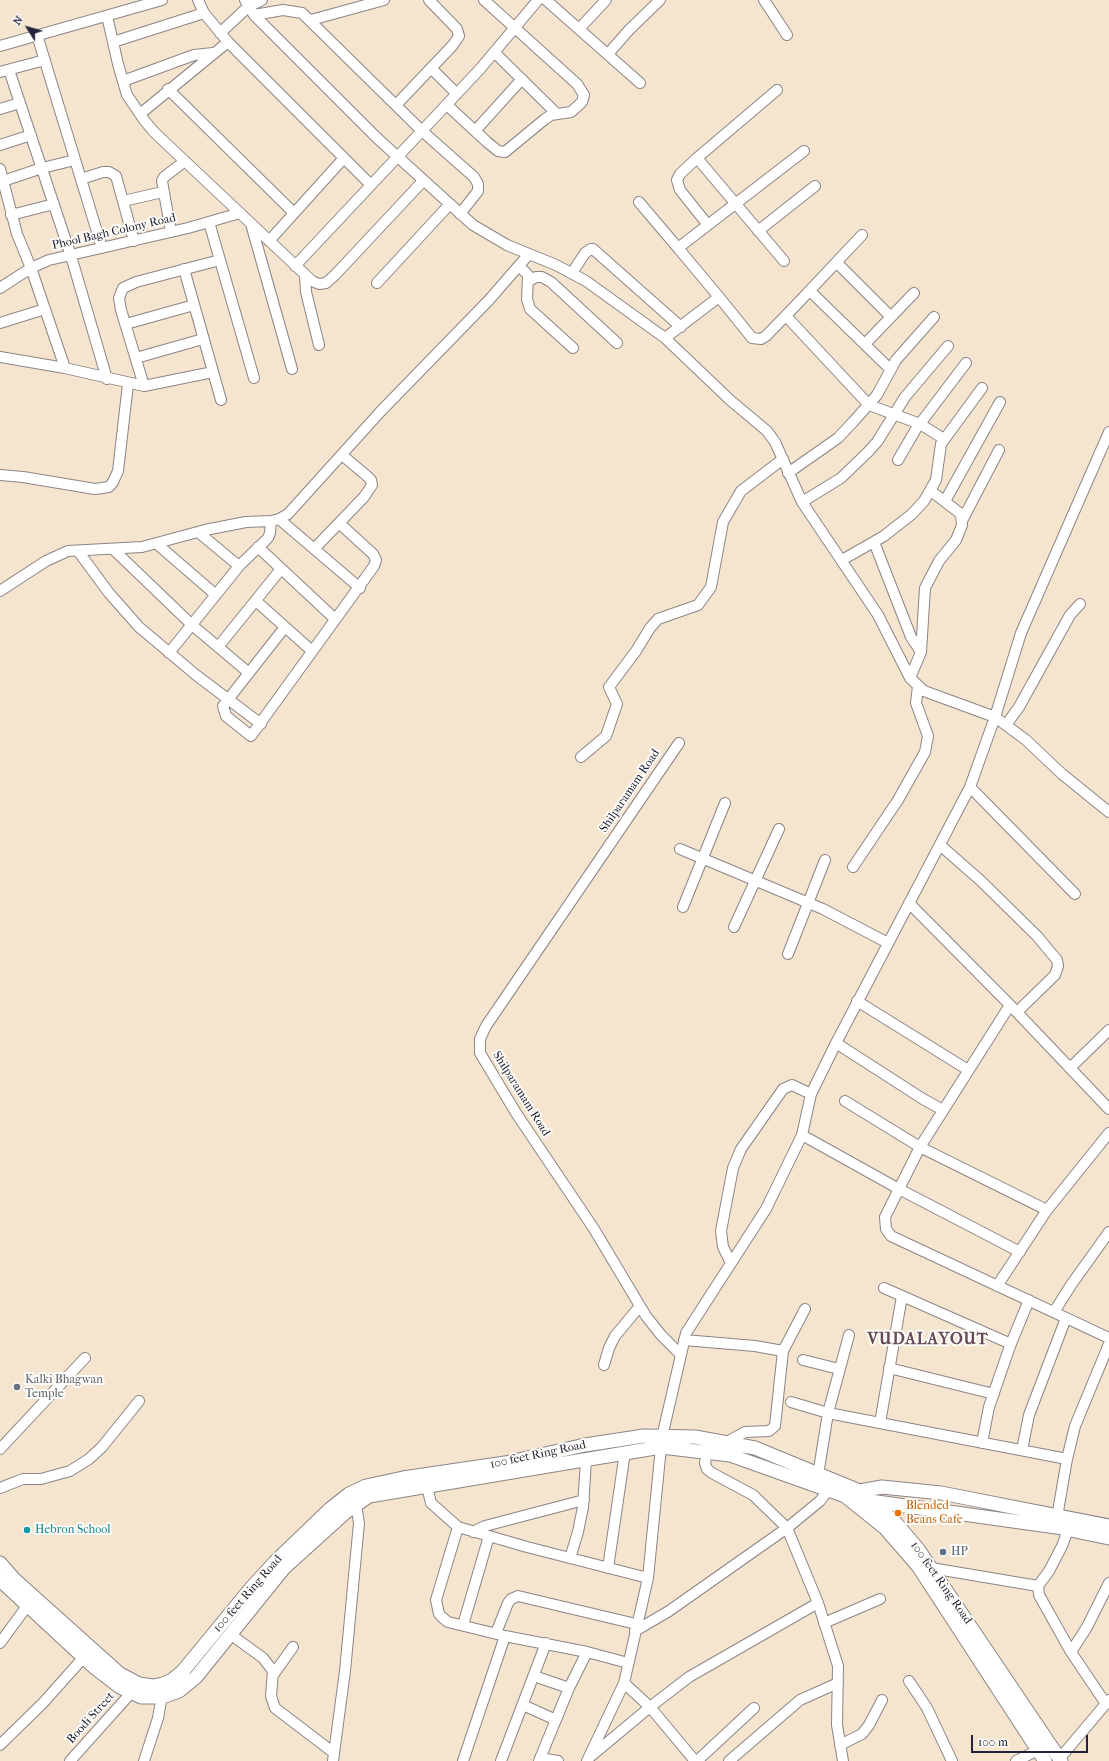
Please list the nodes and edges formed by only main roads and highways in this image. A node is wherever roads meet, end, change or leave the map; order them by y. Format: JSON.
{"nodes":[{"id":1,"x":662,"y":1442,"type":"junction"},
{"id":2,"x":857,"y":1490,"type":"junction"},
{"id":3,"x":845,"y":1496,"type":"junction"},
{"id":4,"x":864,"y":1503,"type":"junction"},
{"id":5,"x":1060,"y":1524,"type":"junction"},
{"id":6,"x":1109,"y":1526,"type":"edge"},
{"id":7,"x":1109,"y":1538,"type":"edge"},
{"id":8,"x":0,"y":1563,"type":"edge"},
{"id":9,"x":0,"y":1580,"type":"edge"},
{"id":10,"x":1042,"y":1756,"type":"edge"},
{"id":11,"x":1060,"y":1760,"type":"edge"}],
"edges":[{"from":1,"to":2,"type":"main road","name":"100 feet Ring Road"},
{"from":1,"to":3,"type":"main road","name":"100 feet Ring Road"},
{"from":1,"to":8,"type":"main road","name":"100 feet Ring Road"},
{"from":1,"to":9,"type":"main road","name":"100 feet Ring Road"},
{"from":2,"to":3,"type":"main road"},
{"from":2,"to":4,"type":"main road","name":"100 feet Ring Road"},
{"from":2,"to":5,"type":"main road"},
{"from":3,"to":4,"type":"main road","name":"100 feet Ring Road"},
{"from":4,"to":5,"type":"main road"},
{"from":4,"to":10,"type":"main road","name":"100 feet Ring Road"},
{"from":4,"to":11,"type":"main road","name":"100 feet Ring Road"},
{"from":5,"to":6,"type":"main road"},
{"from":5,"to":7,"type":"main road"}]}
